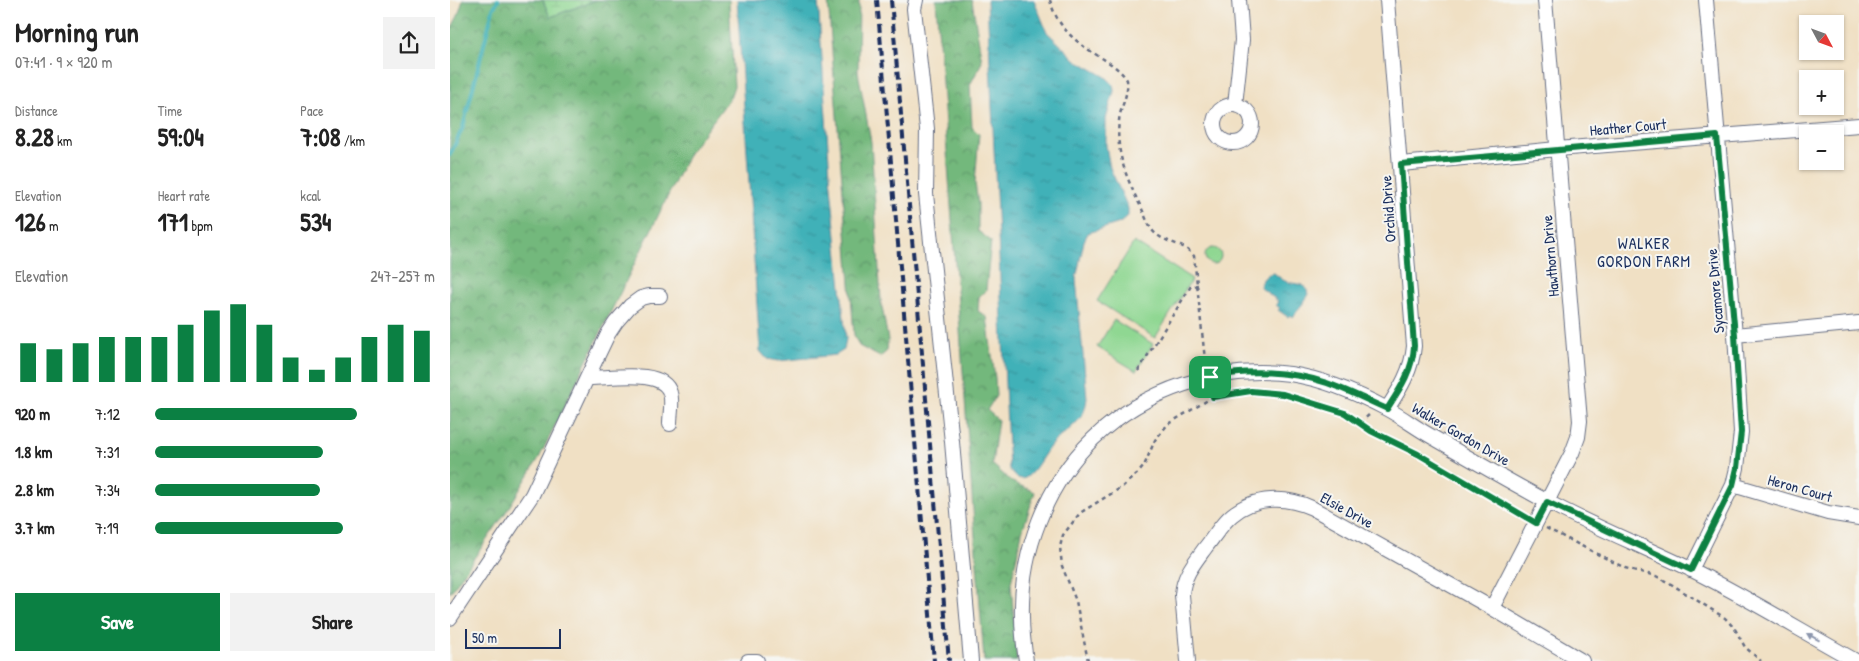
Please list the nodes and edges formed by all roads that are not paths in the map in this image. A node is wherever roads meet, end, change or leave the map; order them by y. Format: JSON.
{"nodes":[{"id":1,"x":916,"y":0,"type":"edge"},
{"id":2,"x":1239,"y":0,"type":"edge"},
{"id":3,"x":1387,"y":0,"type":"edge"},
{"id":4,"x":1545,"y":0,"type":"edge"},
{"id":5,"x":1706,"y":0,"type":"edge"},
{"id":6,"x":1235,"y":105,"type":"dead end"},
{"id":7,"x":1859,"y":125,"type":"edge"},
{"id":8,"x":1717,"y":136,"type":"junction"},
{"id":9,"x":1557,"y":149,"type":"junction"},
{"id":10,"x":1401,"y":164,"type":"junction"},
{"id":11,"x":660,"y":296,"type":"dead end"},
{"id":12,"x":1859,"y":323,"type":"edge"},
{"id":13,"x":1735,"y":335,"type":"junction"},
{"id":14,"x":586,"y":378,"type":"junction"},
{"id":15,"x":1387,"y":409,"type":"junction"},
{"id":16,"x":670,"y":424,"type":"dead end"},
{"id":17,"x":1733,"y":485,"type":"junction"},
{"id":18,"x":1547,"y":502,"type":"junction"},
{"id":19,"x":1859,"y":518,"type":"edge"},
{"id":20,"x":1691,"y":570,"type":"junction"},
{"id":21,"x":1492,"y":608,"type":"junction"},
{"id":22,"x":450,"y":618,"type":"edge"},
{"id":23,"x":748,"y":661,"type":"edge"},
{"id":24,"x":757,"y":661,"type":"edge"},
{"id":25,"x":971,"y":661,"type":"edge"},
{"id":26,"x":1026,"y":661,"type":"edge"},
{"id":27,"x":1188,"y":661,"type":"edge"},
{"id":28,"x":1582,"y":661,"type":"edge"},
{"id":29,"x":1856,"y":661,"type":"edge"}],
"edges":[{"from":1,"to":25,"type":"street"},
{"from":2,"to":6,"type":"street"},
{"from":3,"to":10,"type":"street","name":"Orchid Drive"},
{"from":4,"to":9,"type":"street","name":"Hawthorn Drive"},
{"from":5,"to":8,"type":"street","name":"Sycamore Drive"},
{"from":7,"to":8,"type":"street","name":"Heather Court"},
{"from":8,"to":9,"type":"street","name":"Heather Court"},
{"from":8,"to":13,"type":"street","name":"Sycamore Drive"},
{"from":9,"to":10,"type":"street","name":"Heather Court"},
{"from":9,"to":18,"type":"street","name":"Hawthorn Drive"},
{"from":10,"to":15,"type":"street","name":"Orchid Drive"},
{"from":11,"to":14,"type":"street"},
{"from":12,"to":13,"type":"street"},
{"from":13,"to":17,"type":"street","name":"Sycamore Drive"},
{"from":14,"to":16,"type":"street"},
{"from":14,"to":22,"type":"street"},
{"from":15,"to":18,"type":"street","name":"Walker Gordon Drive"},
{"from":15,"to":26,"type":"street","name":"Walker Gordon Drive"},
{"from":17,"to":19,"type":"street","name":"Heron Court"},
{"from":17,"to":20,"type":"street","name":"Sycamore Drive"},
{"from":18,"to":20,"type":"street","name":"Walker Gordon Drive"},
{"from":18,"to":21,"type":"street","name":"Hawthorn Drive"},
{"from":29,"to":20,"type":"street","name":"Walker Gordon Drive","one_way":true},
{"from":21,"to":27,"type":"street","name":"Elsie Drive"},
{"from":21,"to":28,"type":"street","name":"Elsie Drive"},
{"from":23,"to":24,"type":"street"}]}
